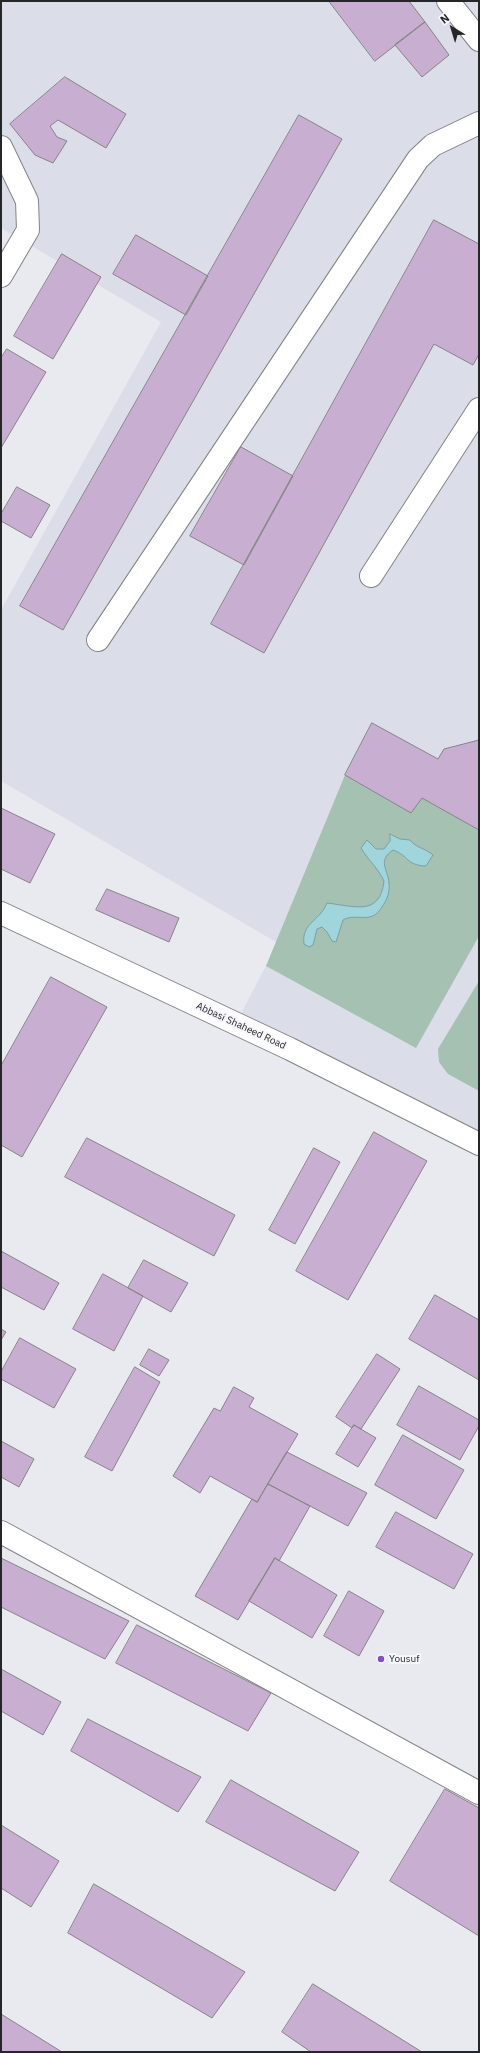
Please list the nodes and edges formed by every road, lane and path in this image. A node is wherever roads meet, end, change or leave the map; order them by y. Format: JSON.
{"nodes":[{"id":1,"x":448,"y":1,"type":"edge"},
{"id":2,"x":479,"y":40,"type":"edge"},
{"id":3,"x":479,"y":123,"type":"edge"},
{"id":4,"x":1,"y":147,"type":"edge"},
{"id":5,"x":1,"y":276,"type":"edge"},
{"id":6,"x":479,"y":409,"type":"edge"},
{"id":7,"x":371,"y":576,"type":"dead end"},
{"id":8,"x":98,"y":640,"type":"dead end"},
{"id":9,"x":1,"y":913,"type":"edge"},
{"id":10,"x":479,"y":1144,"type":"edge"},
{"id":11,"x":1,"y":1532,"type":"edge"},
{"id":12,"x":479,"y":1793,"type":"edge"}],
"edges":[{"from":1,"to":2,"type":"street"},
{"from":3,"to":8,"type":"street"},
{"from":4,"to":5,"type":"street"},
{"from":6,"to":7,"type":"street"},
{"from":9,"to":10,"type":"street","name":"Abbasi Shaheed Road"},
{"from":11,"to":12,"type":"street"}]}
